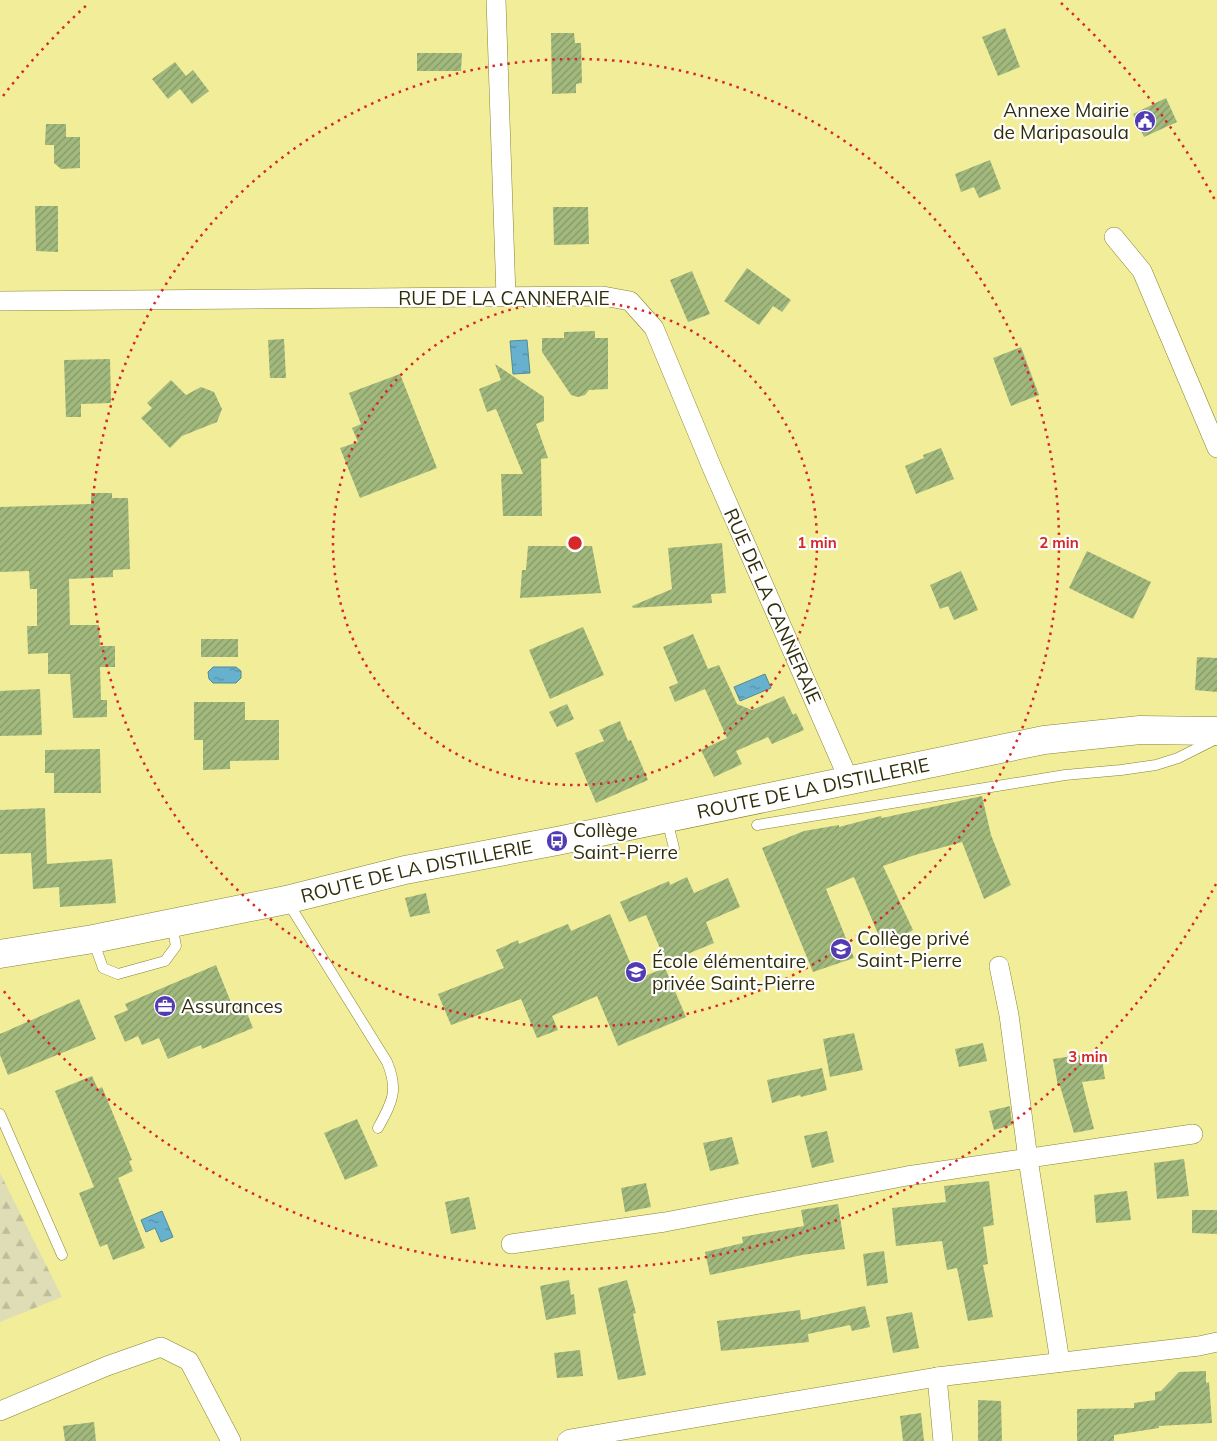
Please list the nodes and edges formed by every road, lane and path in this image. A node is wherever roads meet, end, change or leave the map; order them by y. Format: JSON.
{"nodes":[{"id":1,"x":496,"y":0,"type":"edge"},
{"id":2,"x":1114,"y":237,"type":"dead end"},
{"id":3,"x":506,"y":296,"type":"junction"},
{"id":4,"x":0,"y":301,"type":"edge"},
{"id":5,"x":1217,"y":448,"type":"edge"},
{"id":6,"x":1217,"y":731,"type":"edge"},
{"id":7,"x":1217,"y":738,"type":"edge"},
{"id":8,"x":849,"y":780,"type":"junction"},
{"id":9,"x":667,"y":818,"type":"junction"},
{"id":10,"x":757,"y":825,"type":"dead end"},
{"id":11,"x":674,"y":848,"type":"dead end"},
{"id":12,"x":286,"y":900,"type":"junction"},
{"id":13,"x":172,"y":923,"type":"junction"},
{"id":14,"x":93,"y":939,"type":"junction"},
{"id":15,"x":0,"y":954,"type":"edge"},
{"id":16,"x":999,"y":966,"type":"dead end"},
{"id":17,"x":0,"y":1114,"type":"edge"},
{"id":18,"x":378,"y":1128,"type":"dead end"},
{"id":19,"x":1193,"y":1134,"type":"dead end"},
{"id":20,"x":1028,"y":1159,"type":"junction"},
{"id":21,"x":511,"y":1244,"type":"dead end"},
{"id":22,"x":62,"y":1255,"type":"dead end"},
{"id":23,"x":1217,"y":1342,"type":"edge"},
{"id":24,"x":1060,"y":1362,"type":"junction"},
{"id":25,"x":937,"y":1377,"type":"junction"},
{"id":26,"x":0,"y":1411,"type":"edge"},
{"id":27,"x":231,"y":1441,"type":"edge"},
{"id":28,"x":567,"y":1441,"type":"edge"},
{"id":29,"x":943,"y":1441,"type":"edge"}],
"edges":[{"from":1,"to":3,"type":"street"},
{"from":2,"to":5,"type":"street"},
{"from":3,"to":4,"type":"street","name":"RUE DE LA CANNERAIE"},
{"from":3,"to":8,"type":"street","name":"RUE DE LA CANNERAIE"},
{"from":6,"to":8,"type":"street","name":"ROUTE DE LA DISTILLERIE"},
{"from":7,"to":10,"type":"lane"},
{"from":8,"to":9,"type":"street","name":"ROUTE DE LA DISTILLERIE"},
{"from":9,"to":11,"type":"lane"},
{"from":9,"to":12,"type":"street","name":"ROUTE DE LA DISTILLERIE"},
{"from":12,"to":13,"type":"street","name":"ROUTE DE LA DISTILLERIE"},
{"from":12,"to":18,"type":"lane"},
{"from":13,"to":14,"type":"street","name":"ROUTE DE LA DISTILLERIE"},
{"from":13,"to":14,"type":"lane"},
{"from":14,"to":15,"type":"street","name":"ROUTE DE LA DISTILLERIE"},
{"from":16,"to":20,"type":"street"},
{"from":17,"to":22,"type":"lane"},
{"from":19,"to":20,"type":"street"},
{"from":20,"to":21,"type":"street"},
{"from":20,"to":24,"type":"street"},
{"from":23,"to":24,"type":"street"},
{"from":24,"to":25,"type":"street"},
{"from":25,"to":28,"type":"street"},
{"from":25,"to":29,"type":"street"},
{"from":26,"to":27,"type":"street"}]}
